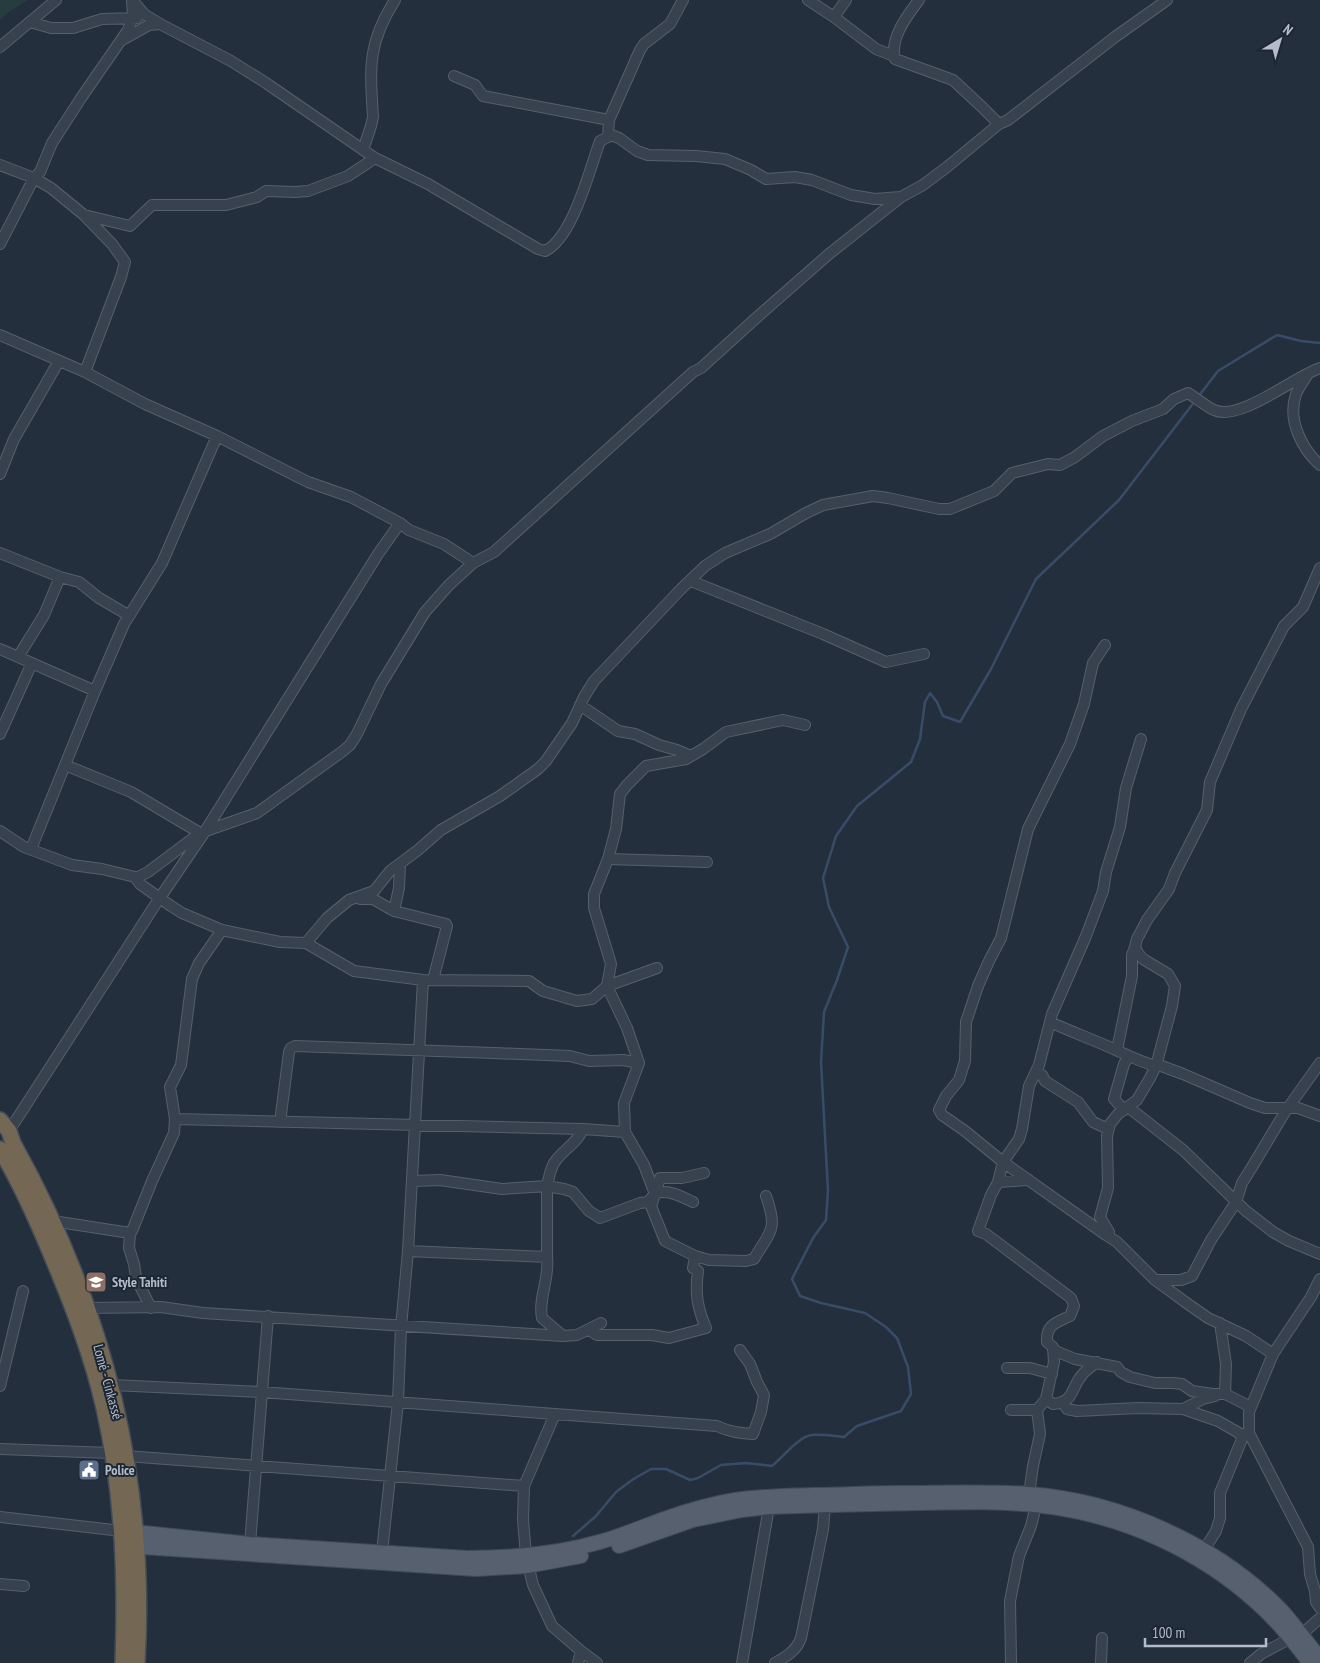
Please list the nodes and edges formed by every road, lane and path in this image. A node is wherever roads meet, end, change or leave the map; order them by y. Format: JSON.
{"nodes":[{"id":1,"x":56,"y":0,"type":"edge"},
{"id":2,"x":132,"y":0,"type":"edge"},
{"id":3,"x":395,"y":0,"type":"edge"},
{"id":4,"x":682,"y":0,"type":"edge"},
{"id":5,"x":808,"y":0,"type":"edge"},
{"id":6,"x":846,"y":0,"type":"edge"},
{"id":7,"x":919,"y":0,"type":"edge"},
{"id":8,"x":1167,"y":0,"type":"edge"},
{"id":9,"x":834,"y":17,"type":"junction"},
{"id":10,"x":132,"y":19,"type":"junction"},
{"id":11,"x":155,"y":21,"type":"junction"},
{"id":12,"x":30,"y":22,"type":"junction"},
{"id":13,"x":121,"y":41,"type":"junction"},
{"id":14,"x":0,"y":47,"type":"edge"},
{"id":15,"x":894,"y":56,"type":"junction"},
{"id":16,"x":454,"y":76,"type":"dead end"},
{"id":17,"x":609,"y":120,"type":"junction"},
{"id":18,"x":999,"y":124,"type":"junction"},
{"id":19,"x":608,"y":137,"type":"junction"},
{"id":20,"x":363,"y":150,"type":"junction"},
{"id":21,"x":375,"y":158,"type":"junction"},
{"id":22,"x":0,"y":164,"type":"edge"},
{"id":23,"x":34,"y":178,"type":"junction"},
{"id":24,"x":901,"y":197,"type":"junction"},
{"id":25,"x":84,"y":215,"type":"junction"},
{"id":26,"x":0,"y":244,"type":"edge"},
{"id":27,"x":0,"y":335,"type":"edge"},
{"id":28,"x":59,"y":361,"type":"junction"},
{"id":29,"x":1320,"y":368,"type":"edge"},
{"id":30,"x":85,"y":372,"type":"junction"},
{"id":31,"x":1308,"y":373,"type":"junction"},
{"id":32,"x":216,"y":436,"type":"junction"},
{"id":33,"x":1320,"y":465,"type":"edge"},
{"id":34,"x":0,"y":474,"type":"edge"},
{"id":35,"x":400,"y":523,"type":"junction"},
{"id":36,"x":0,"y":553,"type":"edge"},
{"id":37,"x":473,"y":563,"type":"junction"},
{"id":38,"x":1320,"y":568,"type":"edge"},
{"id":39,"x":60,"y":577,"type":"junction"},
{"id":40,"x":691,"y":581,"type":"junction"},
{"id":41,"x":128,"y":615,"type":"dead end"},
{"id":42,"x":1106,"y":645,"type":"dead end"},
{"id":43,"x":0,"y":649,"type":"edge"},
{"id":44,"x":924,"y":654,"type":"dead end"},
{"id":45,"x":18,"y":657,"type":"junction"},
{"id":46,"x":32,"y":663,"type":"junction"},
{"id":47,"x":95,"y":691,"type":"junction"},
{"id":48,"x":580,"y":705,"type":"junction"},
{"id":49,"x":805,"y":725,"type":"dead end"},
{"id":50,"x":0,"y":734,"type":"edge"},
{"id":51,"x":1141,"y":739,"type":"dead end"},
{"id":52,"x":691,"y":756,"type":"junction"},
{"id":53,"x":65,"y":765,"type":"junction"},
{"id":54,"x":0,"y":831,"type":"edge"},
{"id":55,"x":202,"y":833,"type":"junction"},
{"id":56,"x":31,"y":849,"type":"junction"},
{"id":57,"x":608,"y":859,"type":"junction"},
{"id":58,"x":707,"y":862,"type":"dead end"},
{"id":59,"x":400,"y":864,"type":"junction"},
{"id":60,"x":136,"y":878,"type":"junction"},
{"id":61,"x":160,"y":898,"type":"junction"},
{"id":62,"x":349,"y":900,"type":"junction"},
{"id":63,"x":394,"y":911,"type":"junction"},
{"id":64,"x":222,"y":930,"type":"junction"},
{"id":65,"x":306,"y":944,"type":"junction"},
{"id":66,"x":1135,"y":947,"type":"junction"},
{"id":67,"x":657,"y":968,"type":"dead end"},
{"id":68,"x":428,"y":980,"type":"junction"},
{"id":69,"x":603,"y":989,"type":"junction"},
{"id":70,"x":1050,"y":1022,"type":"junction"},
{"id":71,"x":418,"y":1050,"type":"junction"},
{"id":72,"x":1117,"y":1050,"type":"junction"},
{"id":73,"x":1128,"y":1057,"type":"junction"},
{"id":74,"x":1320,"y":1062,"type":"edge"},
{"id":75,"x":639,"y":1063,"type":"junction"},
{"id":76,"x":1156,"y":1065,"type":"junction"},
{"id":77,"x":1036,"y":1072,"type":"junction"},
{"id":78,"x":1289,"y":1107,"type":"junction"},
{"id":79,"x":1126,"y":1108,"type":"junction"},
{"id":80,"x":1320,"y":1116,"type":"edge"},
{"id":81,"x":175,"y":1119,"type":"junction"},
{"id":82,"x":280,"y":1122,"type":"junction"},
{"id":83,"x":4,"y":1126,"type":"edge"},
{"id":84,"x":416,"y":1126,"type":"junction"},
{"id":85,"x":583,"y":1129,"type":"junction"},
{"id":86,"x":1108,"y":1129,"type":"junction"},
{"id":87,"x":626,"y":1132,"type":"junction"},
{"id":88,"x":0,"y":1149,"type":"edge"},
{"id":89,"x":1003,"y":1162,"type":"junction"},
{"id":90,"x":704,"y":1173,"type":"dead end"},
{"id":91,"x":1029,"y":1180,"type":"junction"},
{"id":92,"x":412,"y":1181,"type":"junction"},
{"id":93,"x":998,"y":1182,"type":"junction"},
{"id":94,"x":547,"y":1186,"type":"junction"},
{"id":95,"x":655,"y":1194,"type":"junction"},
{"id":96,"x":766,"y":1196,"type":"dead end"},
{"id":97,"x":1236,"y":1201,"type":"junction"},
{"id":98,"x":693,"y":1202,"type":"dead end"},
{"id":99,"x":53,"y":1221,"type":"junction"},
{"id":100,"x":130,"y":1233,"type":"junction"},
{"id":101,"x":1106,"y":1236,"type":"junction"},
{"id":102,"x":408,"y":1251,"type":"junction"},
{"id":103,"x":1320,"y":1254,"type":"edge"},
{"id":104,"x":695,"y":1256,"type":"junction"},
{"id":105,"x":546,"y":1257,"type":"junction"},
{"id":106,"x":1320,"y":1279,"type":"edge"},
{"id":107,"x":1155,"y":1280,"type":"junction"},
{"id":108,"x":23,"y":1292,"type":"dead end"},
{"id":109,"x":87,"y":1308,"type":"junction"},
{"id":110,"x":151,"y":1308,"type":"junction"},
{"id":111,"x":268,"y":1316,"type":"junction"},
{"id":112,"x":601,"y":1323,"type":"dead end"},
{"id":113,"x":1220,"y":1323,"type":"junction"},
{"id":114,"x":400,"y":1327,"type":"junction"},
{"id":115,"x":589,"y":1330,"type":"junction"},
{"id":116,"x":563,"y":1336,"type":"junction"},
{"id":117,"x":740,"y":1350,"type":"dead end"},
{"id":118,"x":1053,"y":1350,"type":"junction"},
{"id":119,"x":1273,"y":1354,"type":"junction"},
{"id":120,"x":1097,"y":1362,"type":"junction"},
{"id":121,"x":1006,"y":1368,"type":"dead end"},
{"id":122,"x":1052,"y":1374,"type":"junction"},
{"id":123,"x":112,"y":1385,"type":"junction"},
{"id":124,"x":0,"y":1386,"type":"edge"},
{"id":125,"x":261,"y":1392,"type":"junction"},
{"id":126,"x":1223,"y":1394,"type":"junction"},
{"id":127,"x":1046,"y":1399,"type":"junction"},
{"id":128,"x":398,"y":1402,"type":"junction"},
{"id":129,"x":1063,"y":1403,"type":"junction"},
{"id":130,"x":1250,"y":1407,"type":"junction"},
{"id":131,"x":1183,"y":1409,"type":"junction"},
{"id":132,"x":1011,"y":1410,"type":"dead end"},
{"id":133,"x":1036,"y":1410,"type":"junction"},
{"id":134,"x":555,"y":1414,"type":"junction"},
{"id":135,"x":1248,"y":1423,"type":"junction"},
{"id":136,"x":1242,"y":1438,"type":"junction"},
{"id":137,"x":0,"y":1449,"type":"edge"},
{"id":138,"x":119,"y":1454,"type":"junction"},
{"id":139,"x":255,"y":1465,"type":"junction"},
{"id":140,"x":390,"y":1477,"type":"junction"},
{"id":141,"x":524,"y":1486,"type":"junction"},
{"id":142,"x":1032,"y":1500,"type":"junction"},
{"id":143,"x":825,"y":1505,"type":"junction"},
{"id":144,"x":769,"y":1507,"type":"junction"},
{"id":145,"x":0,"y":1517,"type":"edge"},
{"id":146,"x":130,"y":1539,"type":"junction"},
{"id":147,"x":250,"y":1544,"type":"junction"},
{"id":148,"x":1204,"y":1550,"type":"junction"},
{"id":149,"x":382,"y":1552,"type":"junction"},
{"id":150,"x":526,"y":1561,"type":"junction"},
{"id":151,"x":0,"y":1584,"type":"edge"},
{"id":152,"x":24,"y":1586,"type":"dead end"},
{"id":153,"x":1320,"y":1608,"type":"edge"},
{"id":154,"x":1320,"y":1618,"type":"edge"},
{"id":155,"x":1296,"y":1636,"type":"junction"},
{"id":156,"x":1102,"y":1638,"type":"dead end"},
{"id":157,"x":581,"y":1652,"type":"junction"},
{"id":158,"x":1320,"y":1659,"type":"edge"},
{"id":159,"x":123,"y":1663,"type":"edge"},
{"id":160,"x":137,"y":1663,"type":"edge"},
{"id":161,"x":578,"y":1663,"type":"edge"},
{"id":162,"x":597,"y":1663,"type":"edge"},
{"id":163,"x":742,"y":1663,"type":"edge"},
{"id":164,"x":775,"y":1663,"type":"edge"},
{"id":165,"x":1011,"y":1663,"type":"edge"},
{"id":166,"x":1101,"y":1663,"type":"edge"},
{"id":167,"x":1250,"y":1663,"type":"edge"},
{"id":168,"x":1310,"y":1663,"type":"edge"}],
"edges":[{"from":1,"to":12,"type":"street"},
{"from":2,"to":10,"type":"street"},
{"from":2,"to":11,"type":"street"},
{"from":3,"to":20,"type":"street"},
{"from":4,"to":17,"type":"street"},
{"from":5,"to":9,"type":"street"},
{"from":6,"to":9,"type":"street"},
{"from":7,"to":15,"type":"street"},
{"from":8,"to":18,"type":"street"},
{"from":9,"to":15,"type":"street"},
{"from":10,"to":11,"type":"street"},
{"from":10,"to":12,"type":"street"},
{"from":10,"to":13,"type":"street"},
{"from":11,"to":13,"type":"street"},
{"from":11,"to":20,"type":"street"},
{"from":12,"to":14,"type":"street"},
{"from":13,"to":23,"type":"street"},
{"from":15,"to":18,"type":"street"},
{"from":16,"to":17,"type":"street"},
{"from":17,"to":19,"type":"street"},
{"from":18,"to":24,"type":"street"},
{"from":19,"to":21,"type":"street"},
{"from":19,"to":24,"type":"street"},
{"from":20,"to":21,"type":"street"},
{"from":21,"to":25,"type":"street"},
{"from":22,"to":23,"type":"street"},
{"from":23,"to":25,"type":"street"},
{"from":23,"to":26,"type":"street"},
{"from":24,"to":37,"type":"street"},
{"from":25,"to":30,"type":"street"},
{"from":27,"to":28,"type":"street"},
{"from":28,"to":30,"type":"street"},
{"from":28,"to":34,"type":"street"},
{"from":29,"to":31,"type":"street"},
{"from":30,"to":32,"type":"street"},
{"from":31,"to":33,"type":"street"},
{"from":31,"to":40,"type":"street"},
{"from":32,"to":35,"type":"street"},
{"from":32,"to":47,"type":"street"},
{"from":35,"to":37,"type":"street"},
{"from":35,"to":55,"type":"street"},
{"from":36,"to":39,"type":"street"},
{"from":37,"to":55,"type":"street"},
{"from":38,"to":66,"type":"street"},
{"from":39,"to":41,"type":"street"},
{"from":39,"to":45,"type":"street"},
{"from":40,"to":44,"type":"street"},
{"from":40,"to":48,"type":"street"},
{"from":42,"to":89,"type":"street"},
{"from":43,"to":45,"type":"street"},
{"from":45,"to":46,"type":"street"},
{"from":46,"to":47,"type":"street"},
{"from":46,"to":50,"type":"street"},
{"from":47,"to":53,"type":"street"},
{"from":48,"to":52,"type":"street"},
{"from":48,"to":59,"type":"street"},
{"from":49,"to":52,"type":"street"},
{"from":51,"to":70,"type":"street"},
{"from":52,"to":57,"type":"street"},
{"from":53,"to":55,"type":"street"},
{"from":53,"to":56,"type":"street"},
{"from":54,"to":56,"type":"street"},
{"from":55,"to":60,"type":"street"},
{"from":55,"to":61,"type":"street"},
{"from":56,"to":60,"type":"street"},
{"from":57,"to":58,"type":"street"},
{"from":57,"to":69,"type":"street"},
{"from":59,"to":62,"type":"street"},
{"from":59,"to":63,"type":"street"},
{"from":60,"to":61,"type":"street"},
{"from":61,"to":64,"type":"street"},
{"from":61,"to":83,"type":"street"},
{"from":62,"to":63,"type":"street"},
{"from":62,"to":65,"type":"street"},
{"from":63,"to":68,"type":"street"},
{"from":64,"to":65,"type":"street"},
{"from":64,"to":81,"type":"street"},
{"from":65,"to":68,"type":"street"},
{"from":66,"to":72,"type":"street"},
{"from":66,"to":76,"type":"street"},
{"from":67,"to":69,"type":"street"},
{"from":68,"to":69,"type":"street"},
{"from":68,"to":71,"type":"street"},
{"from":69,"to":75,"type":"street"},
{"from":70,"to":72,"type":"street"},
{"from":70,"to":77,"type":"street"},
{"from":71,"to":75,"type":"street"},
{"from":71,"to":82,"type":"street"},
{"from":71,"to":84,"type":"street"},
{"from":72,"to":73,"type":"street"},
{"from":73,"to":76,"type":"street"},
{"from":73,"to":79,"type":"street"},
{"from":74,"to":78,"type":"street"},
{"from":75,"to":87,"type":"street"},
{"from":76,"to":78,"type":"street"},
{"from":76,"to":79,"type":"street"},
{"from":77,"to":86,"type":"street"},
{"from":77,"to":89,"type":"street"},
{"from":78,"to":80,"type":"street"},
{"from":78,"to":97,"type":"street"},
{"from":79,"to":86,"type":"street"},
{"from":79,"to":97,"type":"street"},
{"from":81,"to":82,"type":"street"},
{"from":81,"to":100,"type":"street"},
{"from":82,"to":84,"type":"street"},
{"from":83,"to":99,"type":"highway","name":"Lomé - Cinkassé"},
{"from":84,"to":85,"type":"street"},
{"from":84,"to":92,"type":"street"},
{"from":85,"to":87,"type":"street"},
{"from":85,"to":94,"type":"street"},
{"from":86,"to":101,"type":"street"},
{"from":87,"to":95,"type":"street"},
{"from":88,"to":138,"type":"highway","name":"Lomé - Cinkassé"},
{"from":89,"to":91,"type":"street"},
{"from":89,"to":93,"type":"street"},
{"from":90,"to":95,"type":"street"},
{"from":91,"to":93,"type":"street"},
{"from":91,"to":101,"type":"street"},
{"from":92,"to":94,"type":"street"},
{"from":92,"to":102,"type":"street"},
{"from":93,"to":118,"type":"street"},
{"from":94,"to":95,"type":"street"},
{"from":94,"to":105,"type":"street"},
{"from":95,"to":98,"type":"street"},
{"from":95,"to":104,"type":"street"},
{"from":96,"to":104,"type":"street"},
{"from":97,"to":103,"type":"street"},
{"from":97,"to":107,"type":"street"},
{"from":99,"to":100,"type":"street"},
{"from":99,"to":109,"type":"highway","name":"Lomé - Cinkassé"},
{"from":100,"to":110,"type":"street"},
{"from":101,"to":107,"type":"street"},
{"from":102,"to":105,"type":"street"},
{"from":102,"to":114,"type":"street"},
{"from":104,"to":115,"type":"street"},
{"from":105,"to":116,"type":"street"},
{"from":106,"to":119,"type":"street"},
{"from":107,"to":113,"type":"street"},
{"from":108,"to":124,"type":"street"},
{"from":109,"to":110,"type":"street"},
{"from":109,"to":123,"type":"highway","name":"Lomé - Cinkassé"},
{"from":110,"to":111,"type":"street"},
{"from":111,"to":114,"type":"street"},
{"from":111,"to":125,"type":"street"},
{"from":112,"to":115,"type":"street"},
{"from":113,"to":119,"type":"street"},
{"from":113,"to":126,"type":"street"},
{"from":114,"to":116,"type":"street"},
{"from":114,"to":128,"type":"street"},
{"from":115,"to":116,"type":"street"},
{"from":117,"to":134,"type":"street"},
{"from":118,"to":120,"type":"street"},
{"from":118,"to":122,"type":"street"},
{"from":119,"to":130,"type":"street"},
{"from":120,"to":126,"type":"street"},
{"from":120,"to":129,"type":"street"},
{"from":121,"to":122,"type":"street"},
{"from":122,"to":127,"type":"street"},
{"from":123,"to":125,"type":"street"},
{"from":123,"to":138,"type":"highway","name":"Lomé - Cinkassé"},
{"from":125,"to":128,"type":"street"},
{"from":125,"to":139,"type":"street"},
{"from":126,"to":130,"type":"street"},
{"from":126,"to":131,"type":"street"},
{"from":127,"to":129,"type":"street"},
{"from":127,"to":133,"type":"street"},
{"from":128,"to":134,"type":"street"},
{"from":128,"to":140,"type":"street"},
{"from":129,"to":131,"type":"street"},
{"from":130,"to":135,"type":"street"},
{"from":131,"to":136,"type":"street"},
{"from":132,"to":133,"type":"street"},
{"from":133,"to":142,"type":"street"},
{"from":134,"to":141,"type":"street"},
{"from":135,"to":136,"type":"street"},
{"from":135,"to":153,"type":"street"},
{"from":136,"to":148,"type":"street"},
{"from":137,"to":138,"type":"street"},
{"from":138,"to":139,"type":"street"},
{"from":138,"to":146,"type":"highway","name":"Lomé - Cinkassé"},
{"from":139,"to":140,"type":"street"},
{"from":139,"to":147,"type":"street"},
{"from":140,"to":141,"type":"street"},
{"from":140,"to":149,"type":"street"},
{"from":141,"to":150,"type":"street"},
{"from":142,"to":143,"type":"main road"},
{"from":142,"to":148,"type":"main road"},
{"from":142,"to":150,"type":"main road"},
{"from":142,"to":155,"type":"main road"},
{"from":142,"to":165,"type":"street"},
{"from":143,"to":144,"type":"main road"},
{"from":143,"to":164,"type":"street"},
{"from":144,"to":150,"type":"main road"},
{"from":144,"to":163,"type":"street"},
{"from":145,"to":146,"type":"street"},
{"from":146,"to":147,"type":"main road"},
{"from":146,"to":150,"type":"main road"},
{"from":146,"to":159,"type":"highway","name":"Lomé - Cinkassé"},
{"from":146,"to":160,"type":"highway","name":"Lomé - Cinkassé"},
{"from":147,"to":149,"type":"main road"},
{"from":148,"to":155,"type":"main road"},
{"from":149,"to":150,"type":"main road"},
{"from":150,"to":157,"type":"street"},
{"from":151,"to":152,"type":"street"},
{"from":154,"to":155,"type":"street"},
{"from":155,"to":158,"type":"main road"},
{"from":155,"to":167,"type":"street"},
{"from":155,"to":168,"type":"main road"},
{"from":156,"to":166,"type":"street"},
{"from":157,"to":161,"type":"street"},
{"from":157,"to":162,"type":"street"}]}
